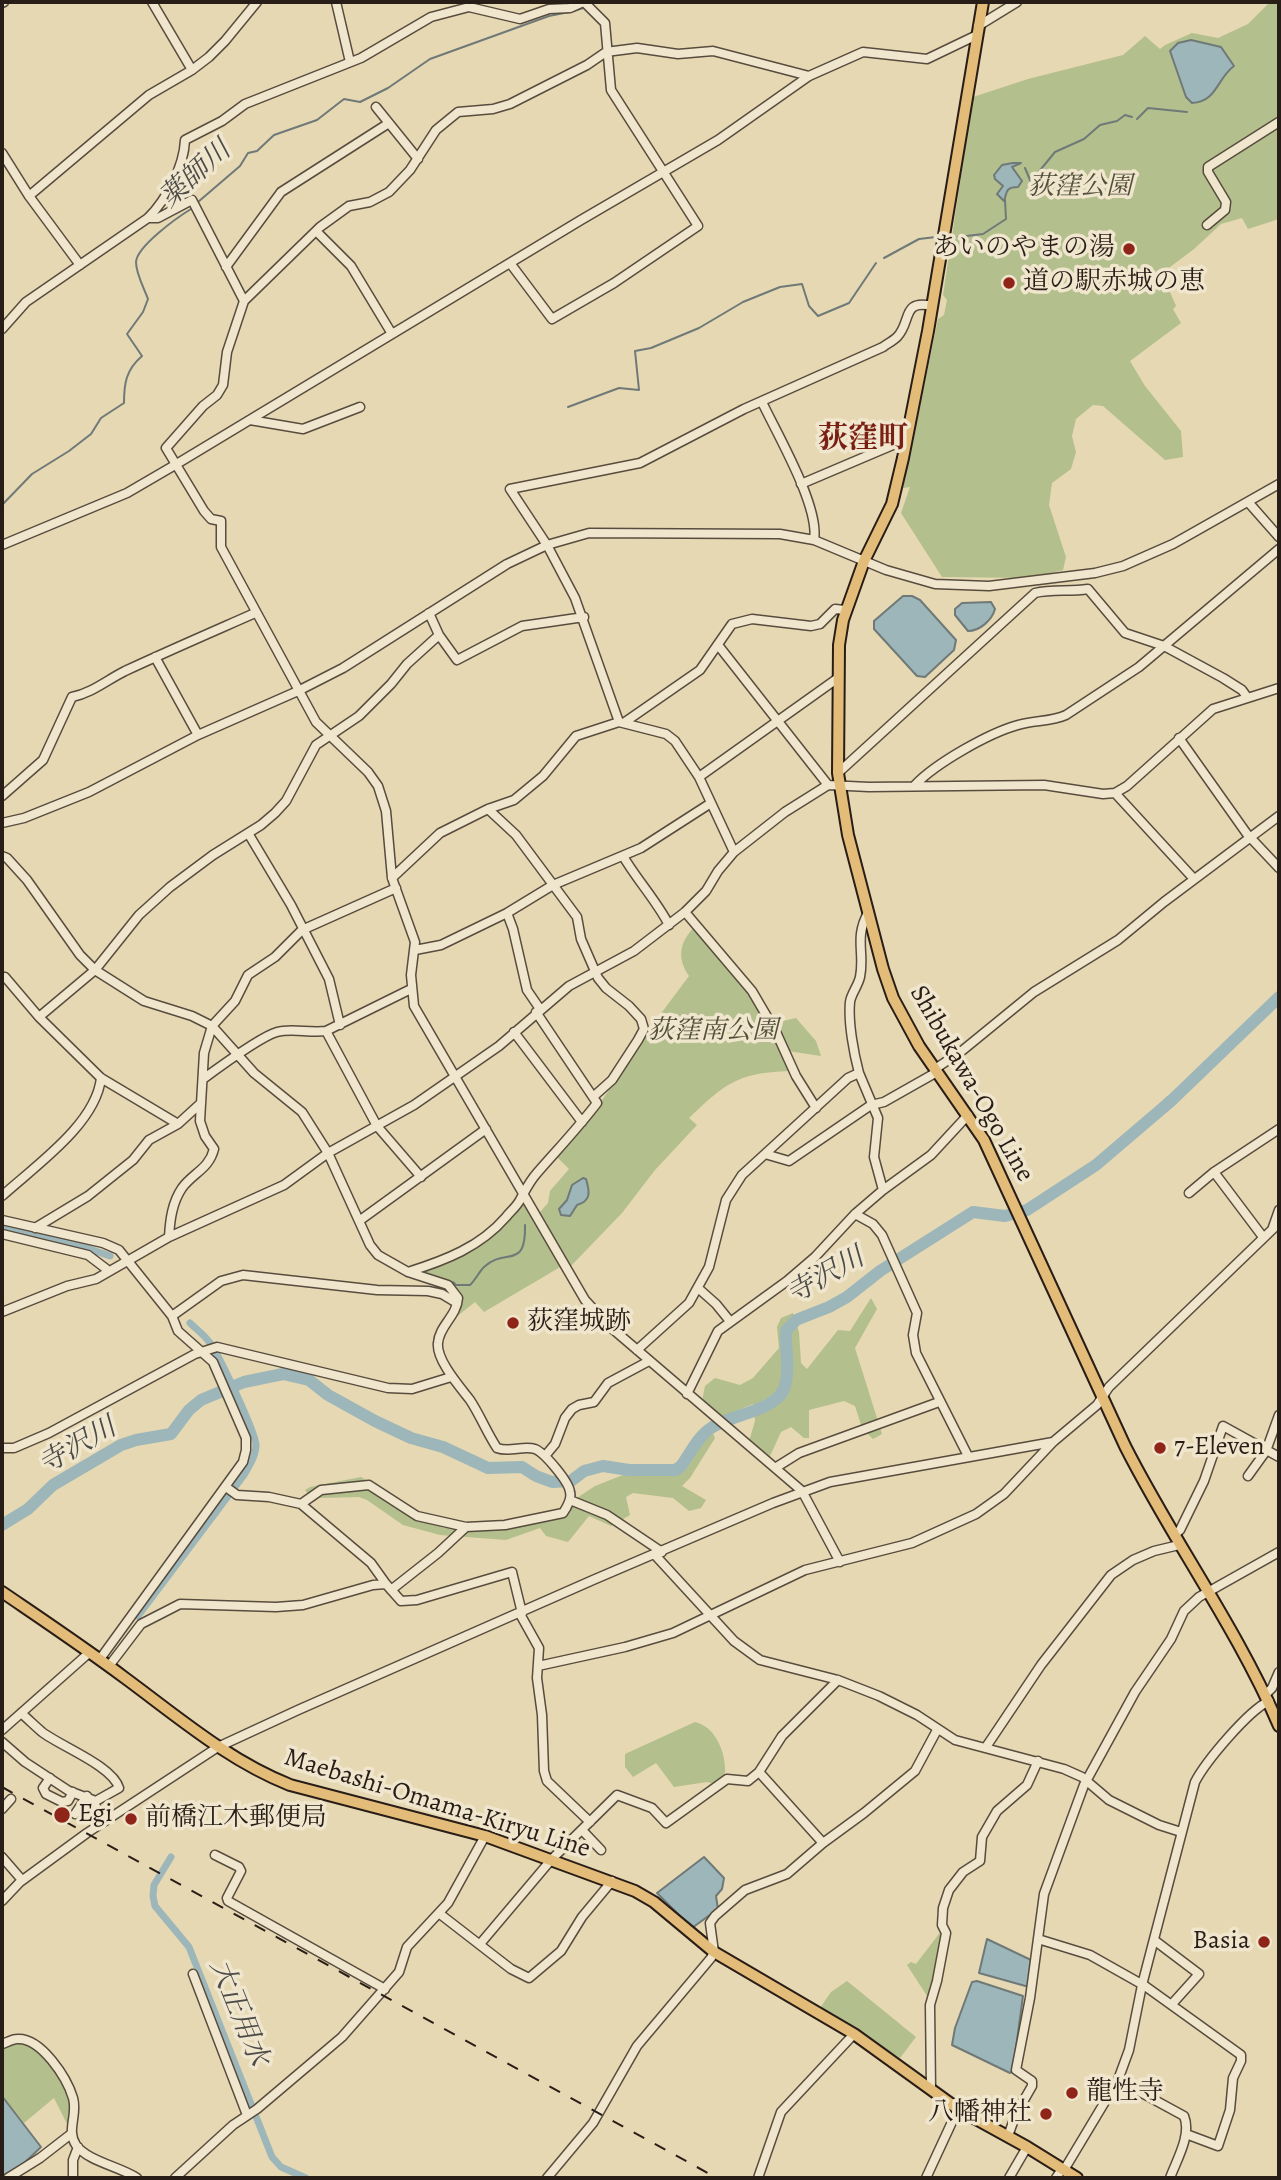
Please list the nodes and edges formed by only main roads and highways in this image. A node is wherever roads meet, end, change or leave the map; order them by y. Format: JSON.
{"nodes":[{"id":1,"x":982,"y":2,"type":"edge"},
{"id":2,"x":2,"y":1592,"type":"edge"},
{"id":3,"x":1279,"y":1726,"type":"edge"},
{"id":4,"x":1061,"y":2172,"type":"edge"},
{"id":5,"x":1077,"y":2178,"type":"edge"}],
"edges":[{"from":1,"to":3,"type":"main road","name":"Shibukawa-Ogo Line"},
{"from":2,"to":4,"type":"main road","name":"Maebashi-Omama-Kiryu Line"},
{"from":4,"to":5,"type":"main road","name":"Maebashi-Omama-Kiryu Line"}]}
